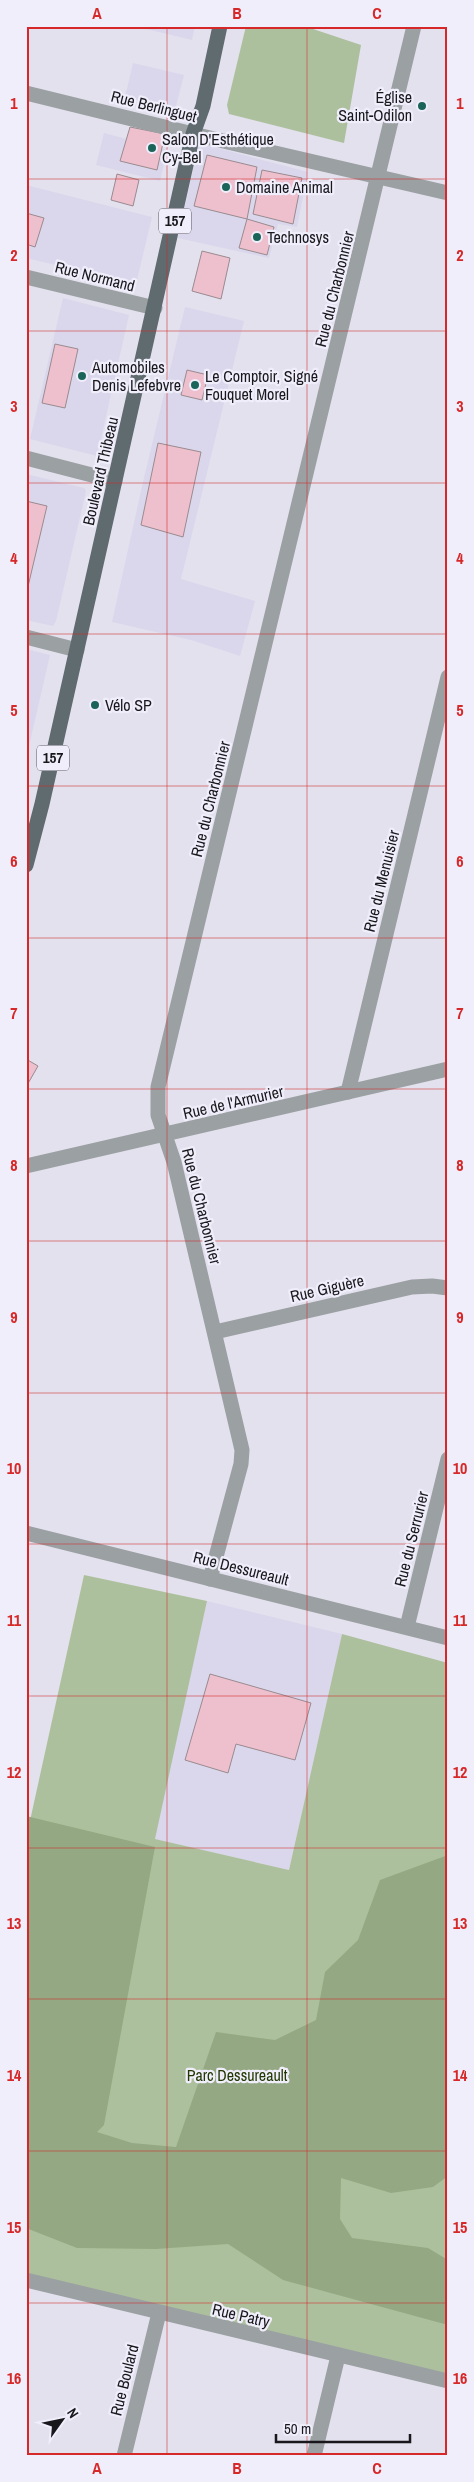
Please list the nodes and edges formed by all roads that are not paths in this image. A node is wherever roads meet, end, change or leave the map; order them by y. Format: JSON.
{"nodes":[{"id":1,"x":220,"y":26,"type":"edge"},
{"id":2,"x":414,"y":26,"type":"edge"},
{"id":3,"x":26,"y":93,"type":"edge"},
{"id":4,"x":193,"y":134,"type":"junction"},
{"id":5,"x":379,"y":177,"type":"junction"},
{"id":6,"x":448,"y":193,"type":"edge"},
{"id":7,"x":26,"y":277,"type":"edge"},
{"id":8,"x":155,"y":308,"type":"junction"},
{"id":9,"x":26,"y":458,"type":"edge"},
{"id":10,"x":115,"y":481,"type":"junction"},
{"id":11,"x":26,"y":636,"type":"edge"},
{"id":12,"x":77,"y":650,"type":"junction"},
{"id":13,"x":448,"y":677,"type":"edge"},
{"id":14,"x":26,"y":865,"type":"edge"},
{"id":15,"x":448,"y":1069,"type":"edge"},
{"id":16,"x":348,"y":1092,"type":"junction"},
{"id":17,"x":165,"y":1136,"type":"junction"},
{"id":18,"x":26,"y":1166,"type":"edge"},
{"id":19,"x":448,"y":1288,"type":"edge"},
{"id":20,"x":215,"y":1332,"type":"junction"},
{"id":21,"x":448,"y":1459,"type":"edge"},
{"id":22,"x":445,"y":1480,"type":"edge"},
{"id":23,"x":26,"y":1533,"type":"edge"},
{"id":24,"x":210,"y":1579,"type":"junction"},
{"id":25,"x":407,"y":1627,"type":"junction"},
{"id":26,"x":448,"y":1638,"type":"edge"},
{"id":27,"x":26,"y":2280,"type":"edge"},
{"id":28,"x":159,"y":2313,"type":"junction"},
{"id":29,"x":338,"y":2356,"type":"junction"},
{"id":30,"x":448,"y":2381,"type":"edge"},
{"id":31,"x":124,"y":2456,"type":"edge"},
{"id":32,"x":314,"y":2456,"type":"edge"}],
"edges":[{"from":1,"to":4,"type":"main road","name":"Boulevard Thibeau","number":"157"},
{"from":2,"to":5,"type":"street","name":"Rue du Charbonnier"},
{"from":3,"to":4,"type":"street","name":"Rue Berlinguet"},
{"from":4,"to":5,"type":"street","name":"Rue Berlinguet"},
{"from":4,"to":8,"type":"main road","name":"Boulevard Thibeau","number":"157"},
{"from":5,"to":6,"type":"street","name":"Rue Berlinguet"},
{"from":5,"to":17,"type":"street","name":"Rue du Charbonnier"},
{"from":7,"to":8,"type":"street","name":"Rue Normand"},
{"from":8,"to":10,"type":"main road","name":"Boulevard Thibeau","number":"157"},
{"from":9,"to":10,"type":"street"},
{"from":10,"to":12,"type":"main road","name":"Boulevard Thibeau","number":"157"},
{"from":11,"to":12,"type":"street"},
{"from":12,"to":14,"type":"main road","name":"Boulevard Thibeau","number":"157"},
{"from":13,"to":16,"type":"street","name":"Rue du Menuisier"},
{"from":15,"to":16,"type":"street","name":"Rue de l'Armurier"},
{"from":16,"to":17,"type":"street","name":"Rue de l'Armurier"},
{"from":17,"to":18,"type":"street","name":"Rue de l'Armurier"},
{"from":17,"to":20,"type":"street","name":"Rue du Charbonnier"},
{"from":19,"to":20,"type":"street","name":"Rue Giguère"},
{"from":20,"to":24,"type":"street","name":"Rue du Charbonnier"},
{"from":21,"to":22,"type":"street","name":"Rue du Serrurier"},
{"from":22,"to":25,"type":"street","name":"Rue du Serrurier"},
{"from":23,"to":24,"type":"street","name":"Rue Dessureault"},
{"from":24,"to":25,"type":"street","name":"Rue Dessureault"},
{"from":25,"to":26,"type":"street","name":"Rue Dessureault"},
{"from":27,"to":28,"type":"street","name":"Rue Patry"},
{"from":28,"to":29,"type":"street","name":"Rue Patry"},
{"from":28,"to":31,"type":"street","name":"Rue Boulard"},
{"from":29,"to":30,"type":"street","name":"Rue Patry"},
{"from":29,"to":32,"type":"street"}]}
